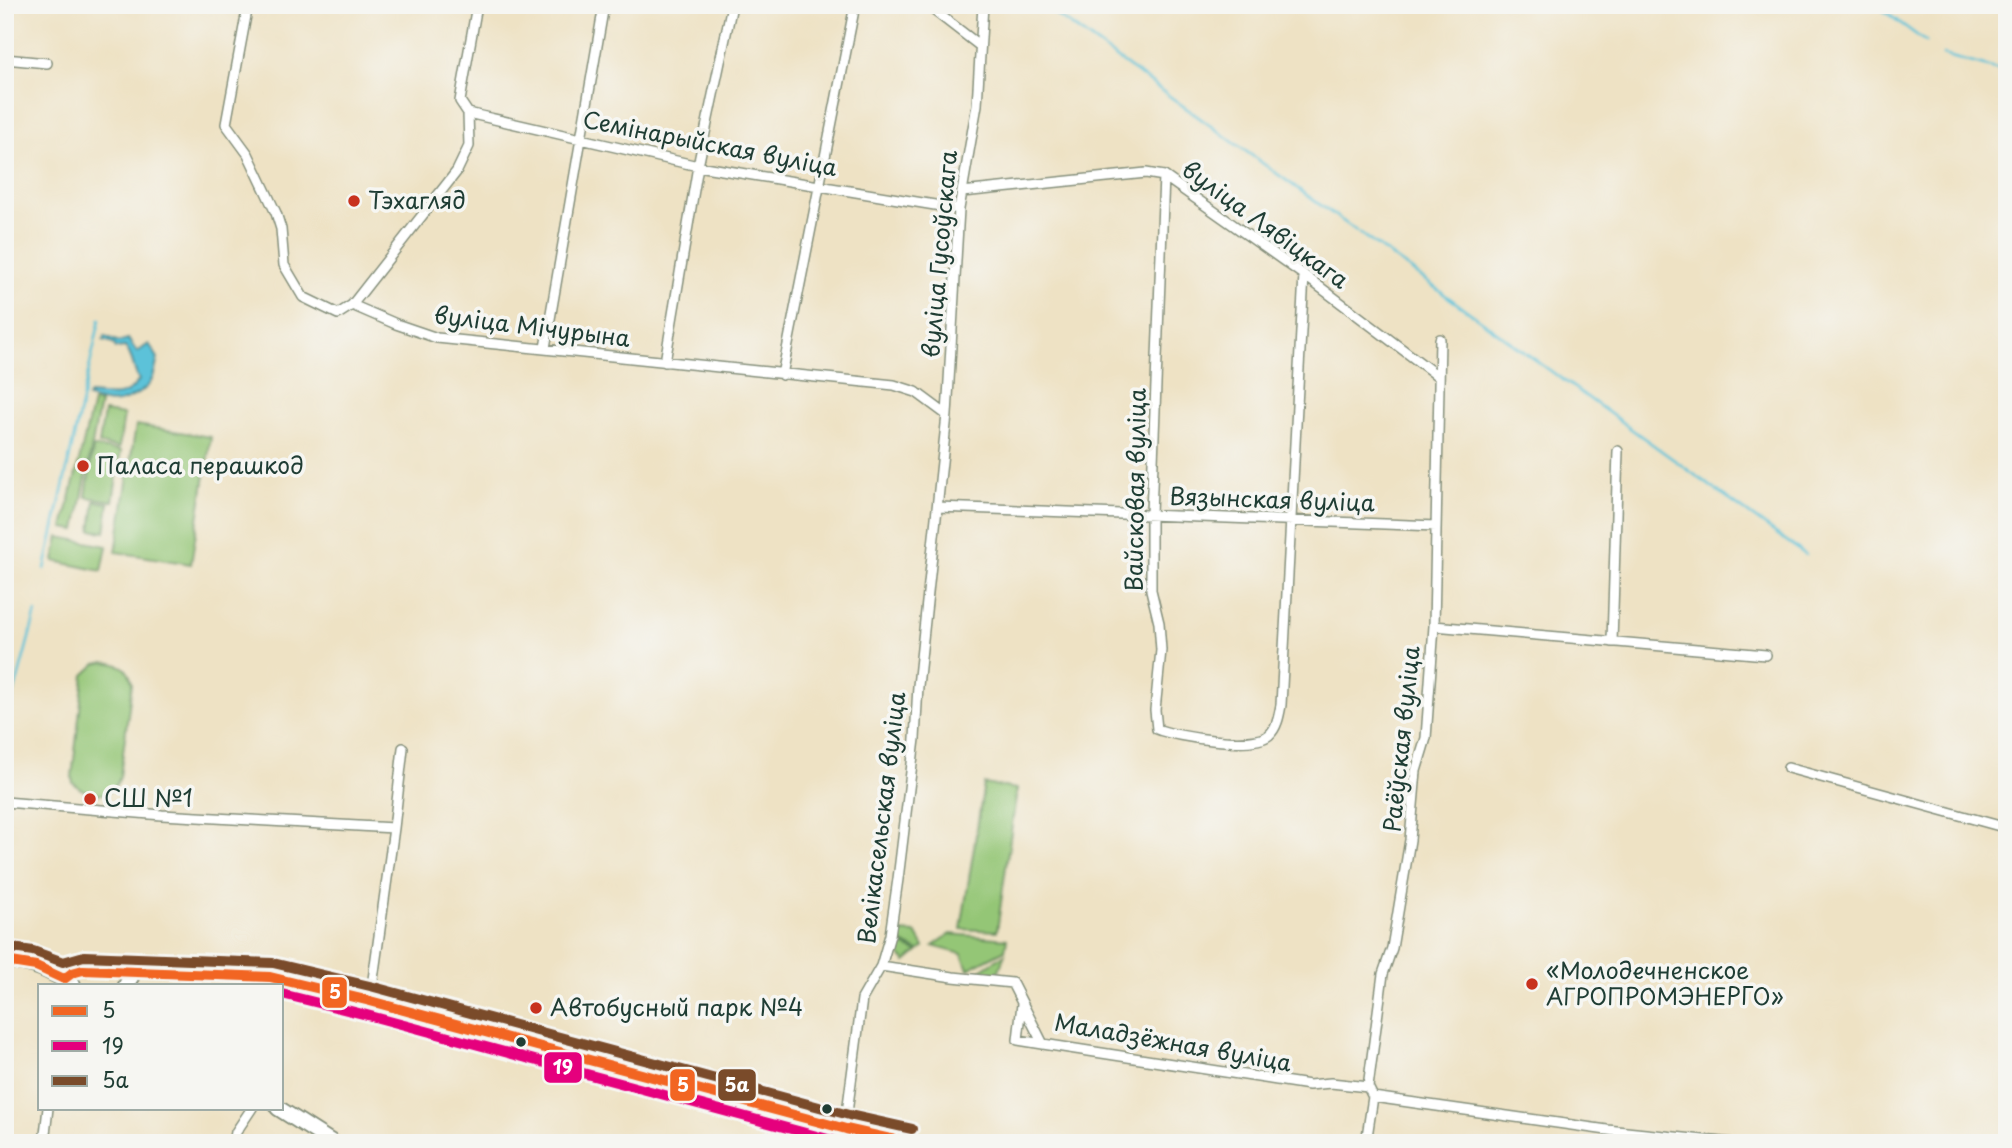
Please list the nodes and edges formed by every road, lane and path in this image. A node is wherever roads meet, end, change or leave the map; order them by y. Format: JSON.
{"nodes":[{"id":1,"x":248,"y":5,"type":"edge"},
{"id":2,"x":477,"y":5,"type":"edge"},
{"id":3,"x":604,"y":5,"type":"edge"},
{"id":4,"x":732,"y":5,"type":"edge"},
{"id":5,"x":855,"y":5,"type":"edge"},
{"id":6,"x":927,"y":5,"type":"edge"},
{"id":7,"x":982,"y":5,"type":"edge"},
{"id":8,"x":979,"y":47,"type":"junction"},
{"id":9,"x":5,"y":59,"type":"edge"},
{"id":10,"x":47,"y":63,"type":"dead end"},
{"id":11,"x":468,"y":113,"type":"junction"},
{"id":12,"x":580,"y":138,"type":"junction"},
{"id":13,"x":698,"y":166,"type":"junction"},
{"id":14,"x":1164,"y":176,"type":"junction"},
{"id":15,"x":821,"y":187,"type":"junction"},
{"id":16,"x":962,"y":192,"type":"junction"},
{"id":17,"x":959,"y":209,"type":"junction"},
{"id":18,"x":1304,"y":275,"type":"junction"},
{"id":19,"x":352,"y":304,"type":"junction"},
{"id":20,"x":1440,"y":339,"type":"dead end"},
{"id":21,"x":545,"y":348,"type":"junction"},
{"id":22,"x":666,"y":362,"type":"junction"},
{"id":23,"x":782,"y":375,"type":"junction"},
{"id":24,"x":1439,"y":377,"type":"junction"},
{"id":25,"x":947,"y":415,"type":"junction"},
{"id":26,"x":1618,"y":451,"type":"dead end"},
{"id":27,"x":938,"y":507,"type":"junction"},
{"id":28,"x":1151,"y":514,"type":"junction"},
{"id":29,"x":1290,"y":520,"type":"junction"},
{"id":30,"x":1436,"y":526,"type":"junction"},
{"id":31,"x":1434,"y":626,"type":"junction"},
{"id":32,"x":1612,"y":642,"type":"junction"},
{"id":33,"x":1766,"y":655,"type":"dead end"},
{"id":34,"x":404,"y":748,"type":"dead end"},
{"id":35,"x":1788,"y":768,"type":"dead end"},
{"id":36,"x":5,"y":802,"type":"edge"},
{"id":37,"x":394,"y":828,"type":"junction"},
{"id":38,"x":2007,"y":828,"type":"edge"},
{"id":39,"x":5,"y":961,"type":"edge"},
{"id":40,"x":881,"y":966,"type":"junction"},
{"id":41,"x":135,"y":971,"type":"junction"},
{"id":42,"x":67,"y":983,"type":"edge"},
{"id":43,"x":127,"y":984,"type":"edge"},
{"id":44,"x":370,"y":1001,"type":"junction"},
{"id":45,"x":1022,"y":1002,"type":"junction"},
{"id":46,"x":1043,"y":1044,"type":"junction"},
{"id":47,"x":1368,"y":1087,"type":"junction"},
{"id":48,"x":1373,"y":1097,"type":"junction"},
{"id":49,"x":48,"y":1110,"type":"edge"},
{"id":50,"x":251,"y":1110,"type":"edge"},
{"id":51,"x":281,"y":1110,"type":"edge"},
{"id":52,"x":846,"y":1129,"type":"junction"},
{"id":53,"x":1728,"y":1142,"type":"edge"},
{"id":54,"x":44,"y":1143,"type":"edge"},
{"id":55,"x":234,"y":1143,"type":"edge"},
{"id":56,"x":333,"y":1143,"type":"edge"},
{"id":57,"x":843,"y":1143,"type":"edge"},
{"id":58,"x":909,"y":1143,"type":"edge"},
{"id":59,"x":1366,"y":1143,"type":"edge"}],
"edges":[{"from":1,"to":19,"type":"street","name":"вуліца Мічурына"},
{"from":2,"to":11,"type":"street"},
{"from":3,"to":12,"type":"street"},
{"from":4,"to":13,"type":"street"},
{"from":5,"to":15,"type":"street"},
{"from":6,"to":8,"type":"street"},
{"from":7,"to":8,"type":"street","name":"вуліца Гусоўскага"},
{"from":8,"to":16,"type":"street","name":"вуліца Гусоўскага"},
{"from":9,"to":10,"type":"street"},
{"from":11,"to":12,"type":"street","name":"Семінарыйская вуліца"},
{"from":11,"to":19,"type":"street"},
{"from":12,"to":13,"type":"street","name":"Семінарыйская вуліца"},
{"from":12,"to":21,"type":"street"},
{"from":13,"to":15,"type":"street","name":"Семінарыйская вуліца"},
{"from":13,"to":22,"type":"street"},
{"from":14,"to":16,"type":"street","name":"вуліца Лявіцкага"},
{"from":14,"to":18,"type":"street","name":"вуліца Лявіцкага"},
{"from":14,"to":28,"type":"street","name":"Вайсковая вуліца"},
{"from":15,"to":17,"type":"street","name":"Семінарыйская вуліца"},
{"from":15,"to":23,"type":"street"},
{"from":16,"to":17,"type":"street","name":"вуліца Гусоўскага"},
{"from":17,"to":25,"type":"street","name":"вуліца Гусоўскага"},
{"from":18,"to":24,"type":"street","name":"вуліца Лявіцкага"},
{"from":18,"to":29,"type":"street"},
{"from":19,"to":21,"type":"street","name":"вуліца Мічурына"},
{"from":20,"to":24,"type":"street","name":"Раёўская вуліца"},
{"from":21,"to":22,"type":"street","name":"вуліца Мічурына"},
{"from":22,"to":23,"type":"street","name":"вуліца Мічурына"},
{"from":23,"to":25,"type":"street","name":"вуліца Мічурына"},
{"from":24,"to":30,"type":"street","name":"Раёўская вуліца"},
{"from":25,"to":27,"type":"street","name":"вуліца Гусоўскага"},
{"from":26,"to":32,"type":"street"},
{"from":27,"to":28,"type":"street","name":"Вязынская вуліца"},
{"from":27,"to":40,"type":"street","name":"Велікасельская вуліца"},
{"from":28,"to":29,"type":"street","name":"Вязынская вуліца"},
{"from":28,"to":29,"type":"street","name":"Вайсковая вуліца"},
{"from":29,"to":30,"type":"street","name":"Вязынская вуліца"},
{"from":30,"to":31,"type":"street","name":"Раёўская вуліца"},
{"from":31,"to":32,"type":"street"},
{"from":31,"to":47,"type":"street","name":"Раёўская вуліца"},
{"from":32,"to":33,"type":"street"},
{"from":34,"to":37,"type":"street"},
{"from":35,"to":38,"type":"street"},
{"from":36,"to":37,"type":"street"},
{"from":37,"to":44,"type":"street"},
{"from":39,"to":42,"type":"main road"},
{"from":40,"to":45,"type":"street","name":"Маладзёжная вуліца"},
{"from":40,"to":52,"type":"street","name":"Велікасельская вуліца"},
{"from":41,"to":42,"type":"street"},
{"from":41,"to":43,"type":"main road"},
{"from":41,"to":44,"type":"street"},
{"from":44,"to":52,"type":"street"},
{"from":45,"to":46,"type":"street","name":"Маладзёжная вуліца"},
{"from":45,"to":46,"type":"street"},
{"from":46,"to":47,"type":"street","name":"Маладзёжная вуліца"},
{"from":47,"to":48,"type":"street"},
{"from":48,"to":53,"type":"street"},
{"from":48,"to":59,"type":"street"},
{"from":49,"to":54,"type":"street"},
{"from":50,"to":55,"type":"street"},
{"from":51,"to":56,"type":"main road"},
{"from":52,"to":57,"type":"street","name":"Велікасельская вуліца"},
{"from":52,"to":58,"type":"street"}]}
